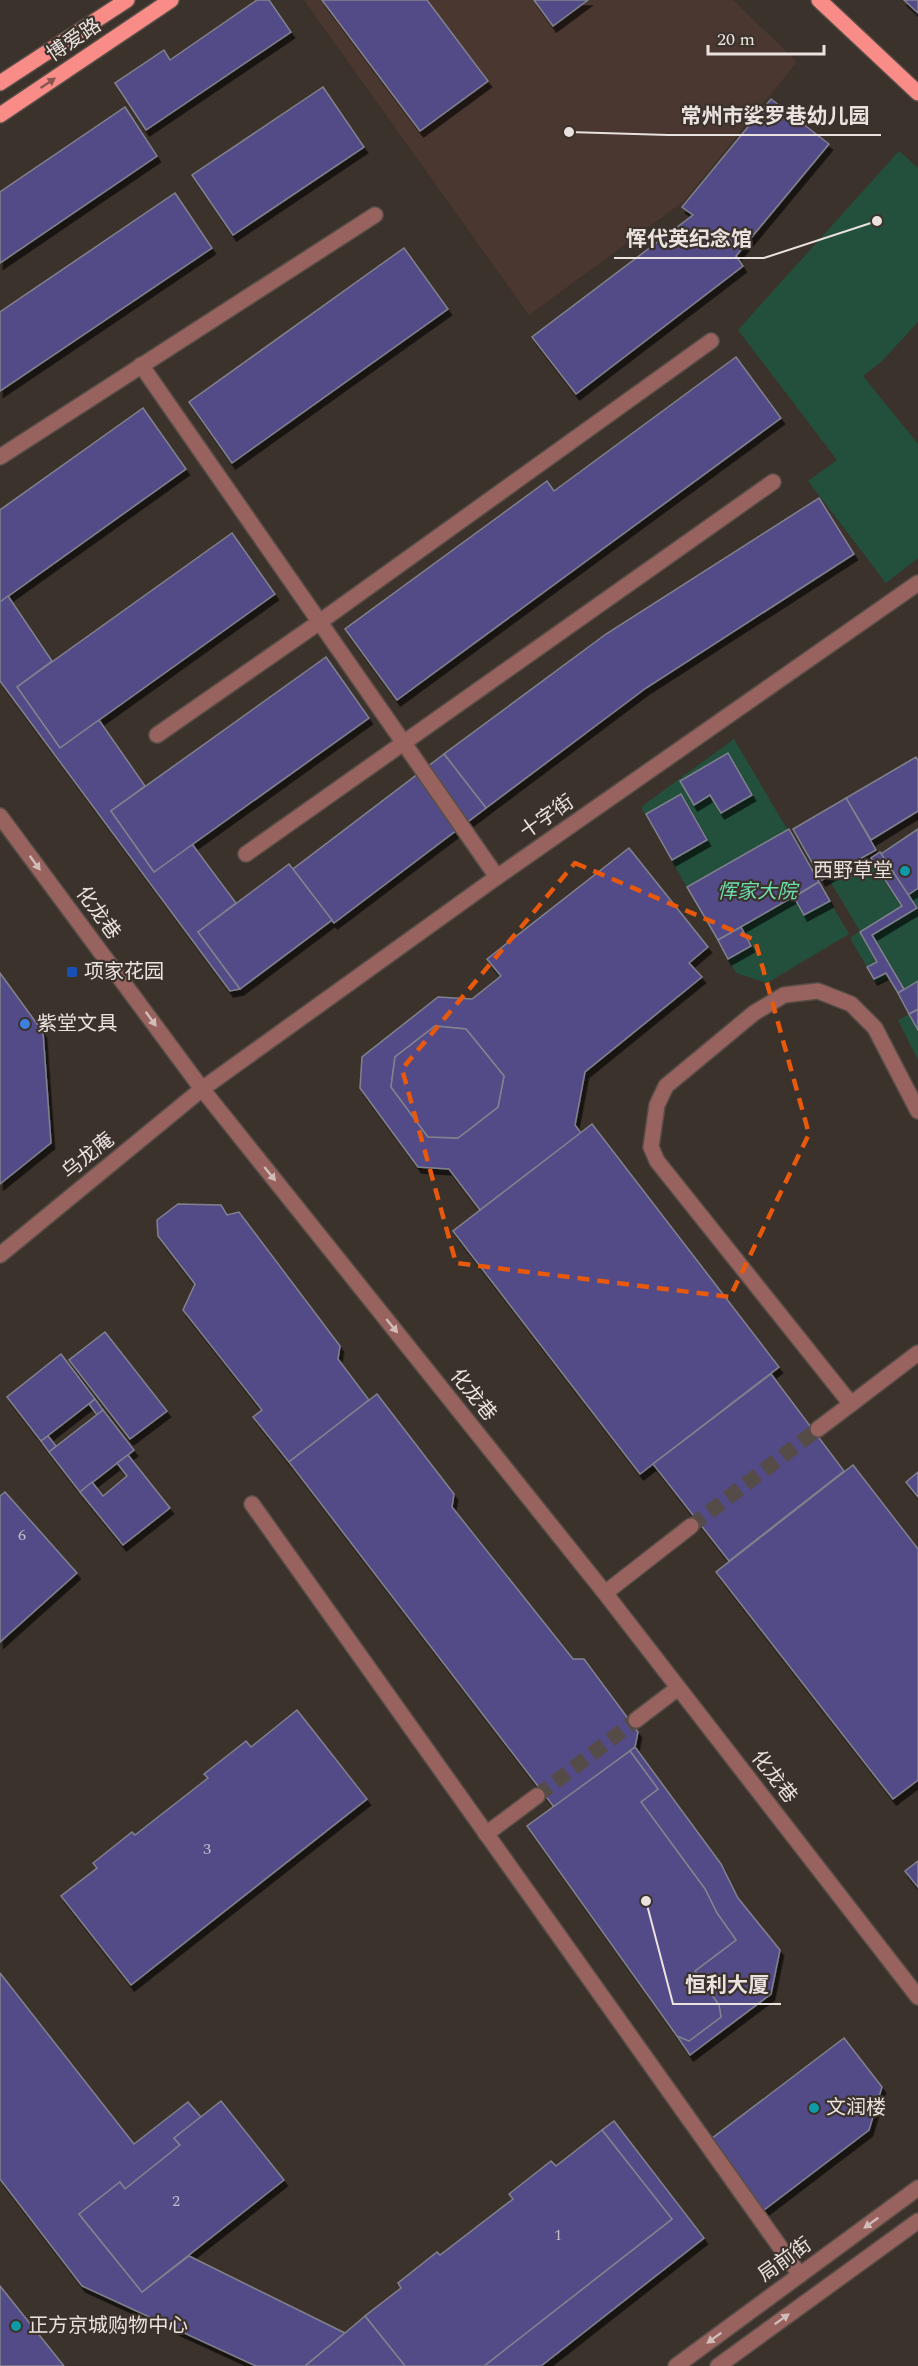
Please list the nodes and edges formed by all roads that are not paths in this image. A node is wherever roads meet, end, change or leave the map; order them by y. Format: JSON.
{"nodes":[{"id":1,"x":127,"y":0,"type":"edge"},
{"id":2,"x":171,"y":0,"type":"edge"},
{"id":3,"x":819,"y":0,"type":"edge"},
{"id":4,"x":0,"y":83,"type":"edge"},
{"id":5,"x":918,"y":93,"type":"edge"},
{"id":6,"x":0,"y":115,"type":"edge"},
{"id":7,"x":375,"y":215,"type":"dead end"},
{"id":8,"x":711,"y":341,"type":"dead end"},
{"id":9,"x":141,"y":365,"type":"junction"},
{"id":10,"x":0,"y":457,"type":"edge"},
{"id":11,"x":773,"y":482,"type":"dead end"},
{"id":12,"x":918,"y":583,"type":"edge"},
{"id":13,"x":321,"y":621,"type":"junction"},
{"id":14,"x":157,"y":735,"type":"dead end"},
{"id":15,"x":404,"y":743,"type":"junction"},
{"id":16,"x":0,"y":816,"type":"edge"},
{"id":17,"x":246,"y":854,"type":"dead end"},
{"id":18,"x":497,"y":877,"type":"junction"},
{"id":19,"x":202,"y":1089,"type":"junction"},
{"id":20,"x":918,"y":1111,"type":"edge"},
{"id":21,"x":0,"y":1255,"type":"edge"},
{"id":22,"x":918,"y":1353,"type":"edge"},
{"id":23,"x":851,"y":1404,"type":"junction"},
{"id":24,"x":818,"y":1429,"type":"tunnel mouth"},
{"id":25,"x":252,"y":1504,"type":"dead end"},
{"id":26,"x":691,"y":1526,"type":"tunnel mouth"},
{"id":27,"x":605,"y":1593,"type":"junction"},
{"id":28,"x":678,"y":1688,"type":"junction"},
{"id":29,"x":636,"y":1720,"type":"tunnel mouth"},
{"id":30,"x":537,"y":1796,"type":"tunnel mouth"},
{"id":31,"x":486,"y":1834,"type":"junction"},
{"id":32,"x":918,"y":1997,"type":"edge"},
{"id":33,"x":918,"y":2188,"type":"edge"},
{"id":34,"x":918,"y":2221,"type":"edge"},
{"id":35,"x":800,"y":2275,"type":"junction"},
{"id":36,"x":676,"y":2366,"type":"edge"},
{"id":37,"x":718,"y":2366,"type":"edge"}],
"edges":[{"from":1,"to":4,"type":"main road","name":"博爱路"},
{"from":6,"to":2,"type":"main road","name":"博爱路","one_way":true},
{"from":3,"to":5,"type":"main road"},
{"from":7,"to":9,"type":"street"},
{"from":8,"to":13,"type":"street"},
{"from":9,"to":10,"type":"street"},
{"from":9,"to":13,"type":"street"},
{"from":11,"to":15,"type":"street"},
{"from":12,"to":18,"type":"street","name":"十字街"},
{"from":13,"to":14,"type":"street"},
{"from":13,"to":15,"type":"street"},
{"from":15,"to":17,"type":"street"},
{"from":15,"to":18,"type":"street"},
{"from":16,"to":19,"type":"street","name":"化龙巷","one_way":true},
{"from":18,"to":19,"type":"street","name":"十字街"},
{"from":19,"to":21,"type":"street","name":"乌龙庵"},
{"from":19,"to":27,"type":"street","name":"化龙巷","one_way":true},
{"from":20,"to":23,"type":"street"},
{"from":22,"to":23,"type":"street"},
{"from":23,"to":24,"type":"street"},
{"from":25,"to":31,"type":"street"},
{"from":26,"to":27,"type":"street"},
{"from":27,"to":28,"type":"street","name":"化龙巷"},
{"from":28,"to":29,"type":"street"},
{"from":28,"to":32,"type":"street","name":"化龙巷"},
{"from":30,"to":31,"type":"street"},
{"from":31,"to":35,"type":"street"},
{"from":33,"to":35,"type":"street","name":"局前街","one_way":true},
{"from":37,"to":34,"type":"street","one_way":true},
{"from":35,"to":36,"type":"street","name":"局前街","one_way":true}]}
